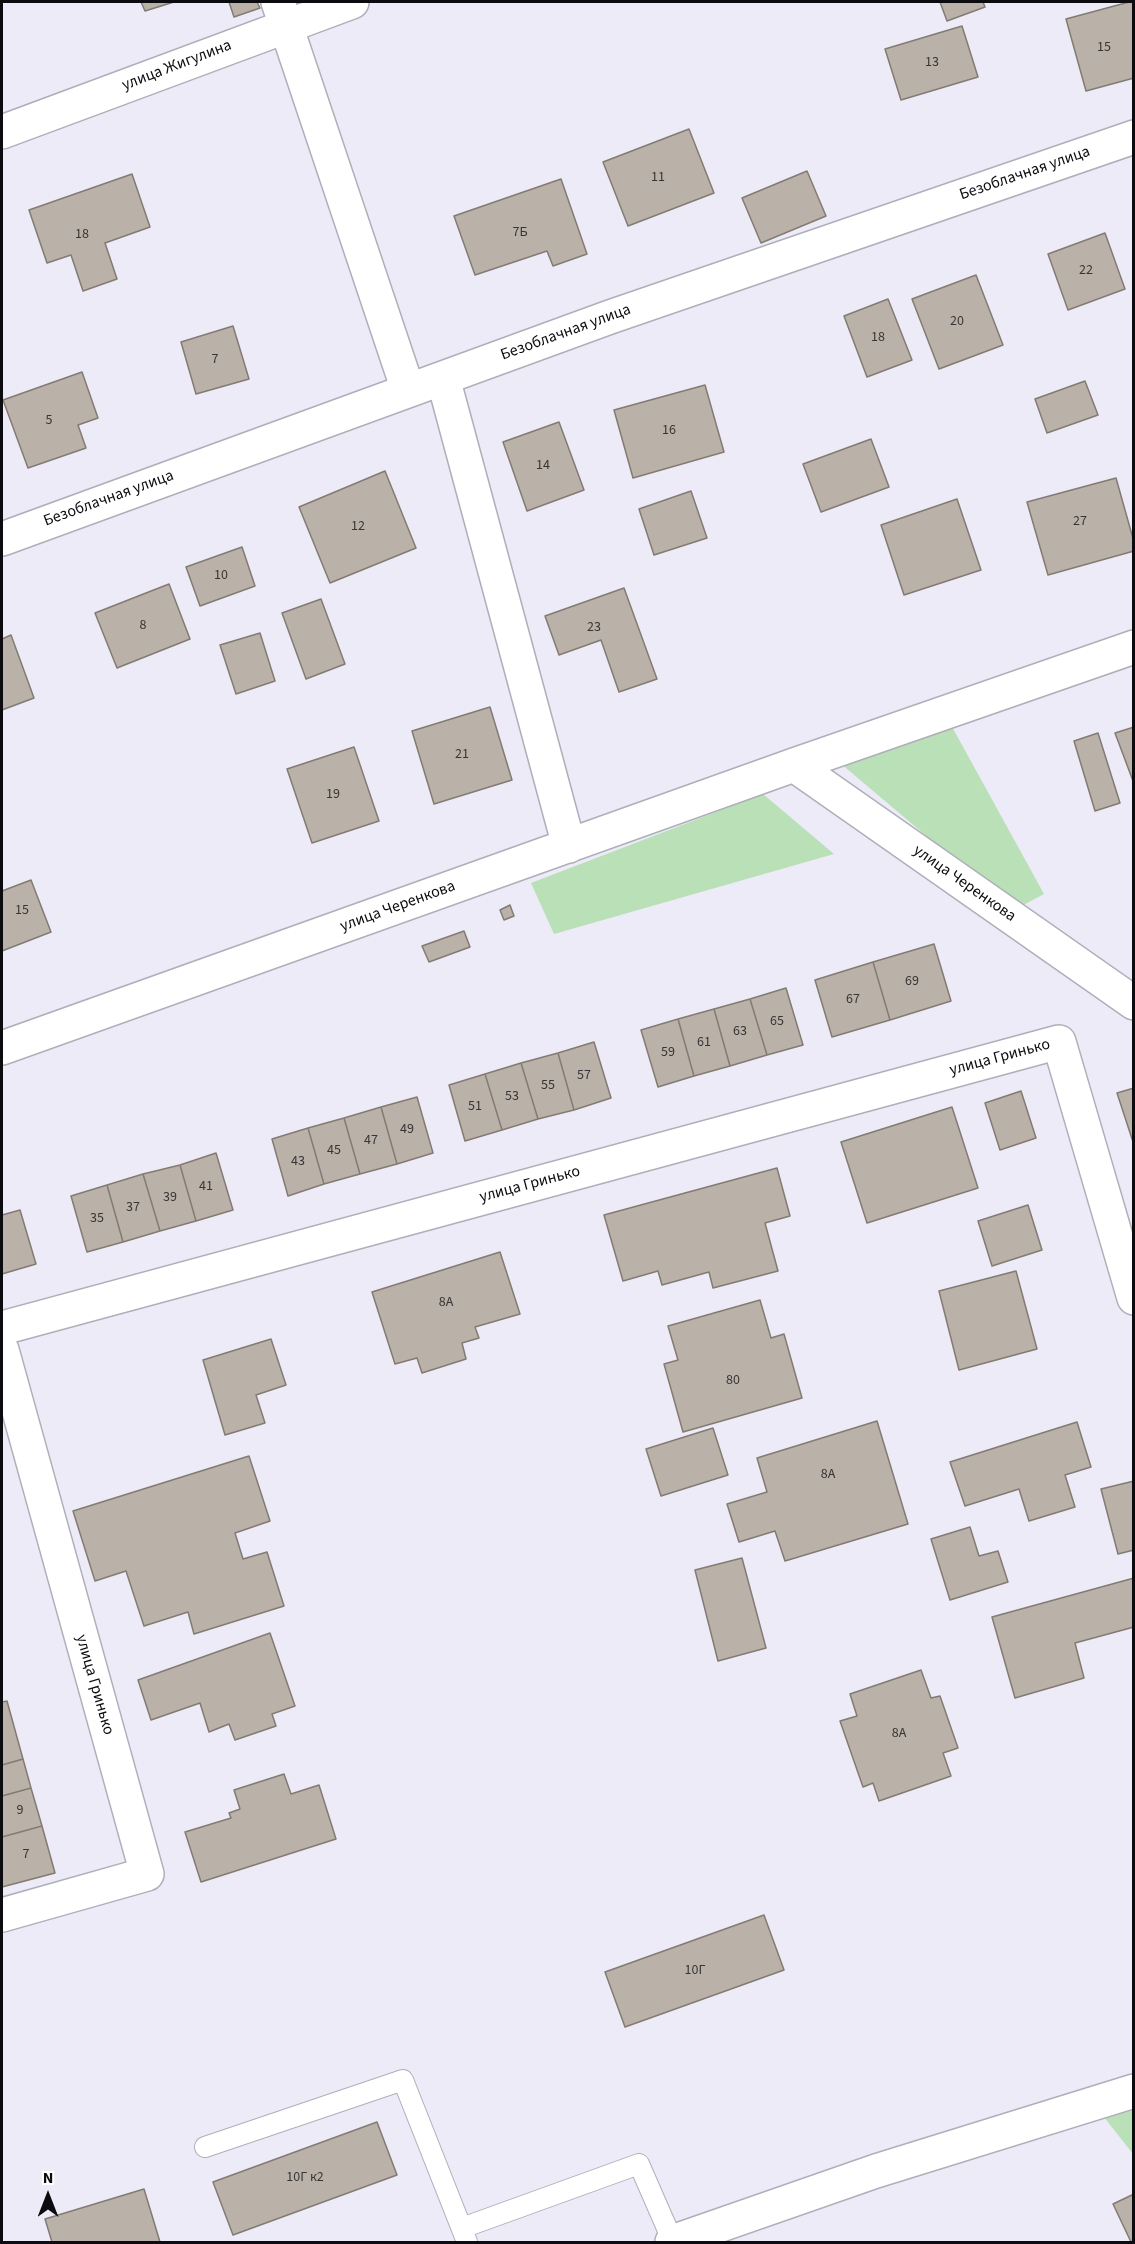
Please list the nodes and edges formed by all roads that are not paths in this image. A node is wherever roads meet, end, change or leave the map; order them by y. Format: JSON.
{"nodes":[{"id":1,"x":352,"y":2,"type":"edge"},
{"id":2,"x":282,"y":13,"type":"edge"},
{"id":3,"x":2,"y":132,"type":"edge"},
{"id":4,"x":1134,"y":137,"type":"edge"},
{"id":5,"x":443,"y":378,"type":"junction"},
{"id":6,"x":408,"y":390,"type":"junction"},
{"id":7,"x":2,"y":538,"type":"edge"},
{"id":8,"x":1134,"y":647,"type":"edge"},
{"id":9,"x":794,"y":765,"type":"junction"},
{"id":10,"x":569,"y":846,"type":"junction"},
{"id":11,"x":1134,"y":1003,"type":"edge"},
{"id":12,"x":2,"y":1048,"type":"edge"},
{"id":13,"x":1134,"y":1298,"type":"edge"},
{"id":14,"x":2,"y":1328,"type":"edge"},
{"id":15,"x":2,"y":1350,"type":"edge"},
{"id":16,"x":2,"y":1915,"type":"edge"},
{"id":17,"x":1134,"y":2091,"type":"edge"},
{"id":18,"x":205,"y":2147,"type":"dead end"},
{"id":19,"x":464,"y":2235,"type":"edge"},
{"id":20,"x":673,"y":2242,"type":"edge"}],
"edges":[{"from":1,"to":2,"type":"street","name":"улица Жигулина"},
{"from":2,"to":3,"type":"street","name":"улица Жигулина"},
{"from":2,"to":6,"type":"street"},
{"from":4,"to":5,"type":"street","name":"Безоблачная улица"},
{"from":5,"to":6,"type":"street","name":"Безоблачная улица"},
{"from":5,"to":10,"type":"street"},
{"from":6,"to":7,"type":"street","name":"Безоблачная улица"},
{"from":8,"to":9,"type":"street","name":"улица Черенкова"},
{"from":9,"to":10,"type":"street","name":"улица Черенкова"},
{"from":9,"to":11,"type":"street","name":"улица Черенкова"},
{"from":10,"to":12,"type":"street","name":"улица Черенкова"},
{"from":13,"to":14,"type":"street","name":"улица Гринько"},
{"from":15,"to":16,"type":"street","name":"улица Гринько"},
{"from":17,"to":20,"type":"street"},
{"from":18,"to":19,"type":"lane"},
{"from":19,"to":20,"type":"lane"}]}
